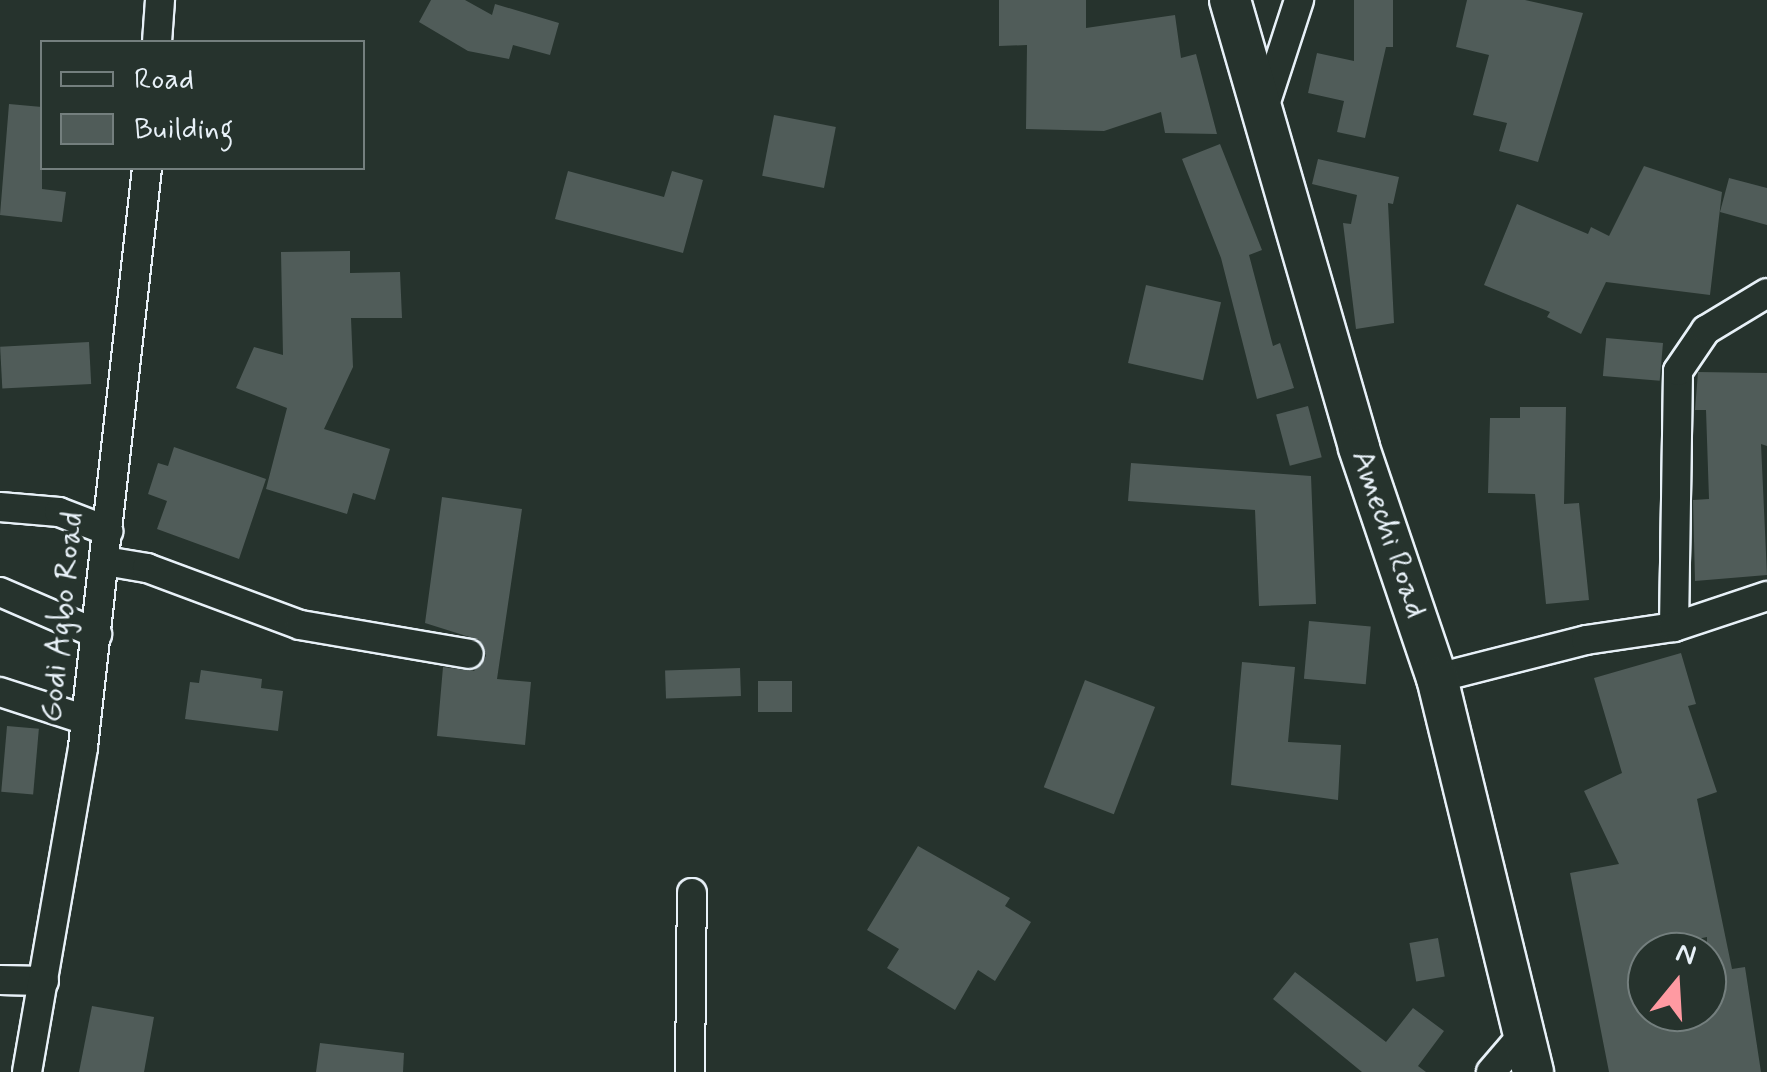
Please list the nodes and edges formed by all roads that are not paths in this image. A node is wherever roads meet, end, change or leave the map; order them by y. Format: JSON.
{"nodes":[{"id":1,"x":160,"y":0,"type":"edge"},
{"id":2,"x":1230,"y":0,"type":"edge"},
{"id":3,"x":1299,"y":0,"type":"edge"},
{"id":4,"x":157,"y":40,"type":"edge"},
{"id":5,"x":1264,"y":111,"type":"junction"},
{"id":6,"x":147,"y":170,"type":"edge"},
{"id":7,"x":1767,"y":292,"type":"edge"},
{"id":8,"x":0,"y":507,"type":"edge"},
{"id":9,"x":108,"y":531,"type":"junction"},
{"id":10,"x":105,"y":560,"type":"junction"},
{"id":11,"x":0,"y":592,"type":"edge"},
{"id":12,"x":1767,"y":596,"type":"edge"},
{"id":13,"x":1674,"y":627,"type":"junction"},
{"id":14,"x":97,"y":634,"type":"junction"},
{"id":15,"x":469,"y":654,"type":"dead end"},
{"id":16,"x":1437,"y":678,"type":"junction"},
{"id":17,"x":0,"y":692,"type":"edge"},
{"id":18,"x":86,"y":720,"type":"junction"},
{"id":19,"x":692,"y":893,"type":"dead end"},
{"id":20,"x":0,"y":980,"type":"edge"},
{"id":21,"x":44,"y":980,"type":"junction"},
{"id":22,"x":1527,"y":1054,"type":"edge"},
{"id":23,"x":27,"y":1072,"type":"edge"},
{"id":24,"x":690,"y":1072,"type":"edge"},
{"id":25,"x":1491,"y":1072,"type":"edge"}],
"edges":[{"from":1,"to":4,"type":"street"},
{"from":2,"to":5,"type":"main road","name":"Amechi Road"},
{"from":3,"to":5,"type":"street"},
{"from":5,"to":16,"type":"main road","name":"Amechi Road"},
{"from":6,"to":9,"type":"street","name":"Godi Agbo Road"},
{"from":7,"to":13,"type":"street"},
{"from":8,"to":9,"type":"street"},
{"from":9,"to":10,"type":"street","name":"Godi Agbo Road"},
{"from":10,"to":14,"type":"street","name":"Godi Agbo Road"},
{"from":10,"to":15,"type":"street"},
{"from":11,"to":14,"type":"street"},
{"from":12,"to":13,"type":"street"},
{"from":13,"to":16,"type":"street"},
{"from":14,"to":18,"type":"street","name":"Godi Agbo Road"},
{"from":16,"to":22,"type":"main road","name":"Amechi Road"},
{"from":17,"to":18,"type":"street"},
{"from":18,"to":21,"type":"street","name":"Godi Agbo Road"},
{"from":19,"to":24,"type":"street"},
{"from":20,"to":21,"type":"street"},
{"from":21,"to":23,"type":"street","name":"Godi Agbo Road"},
{"from":22,"to":25,"type":"street"}]}
